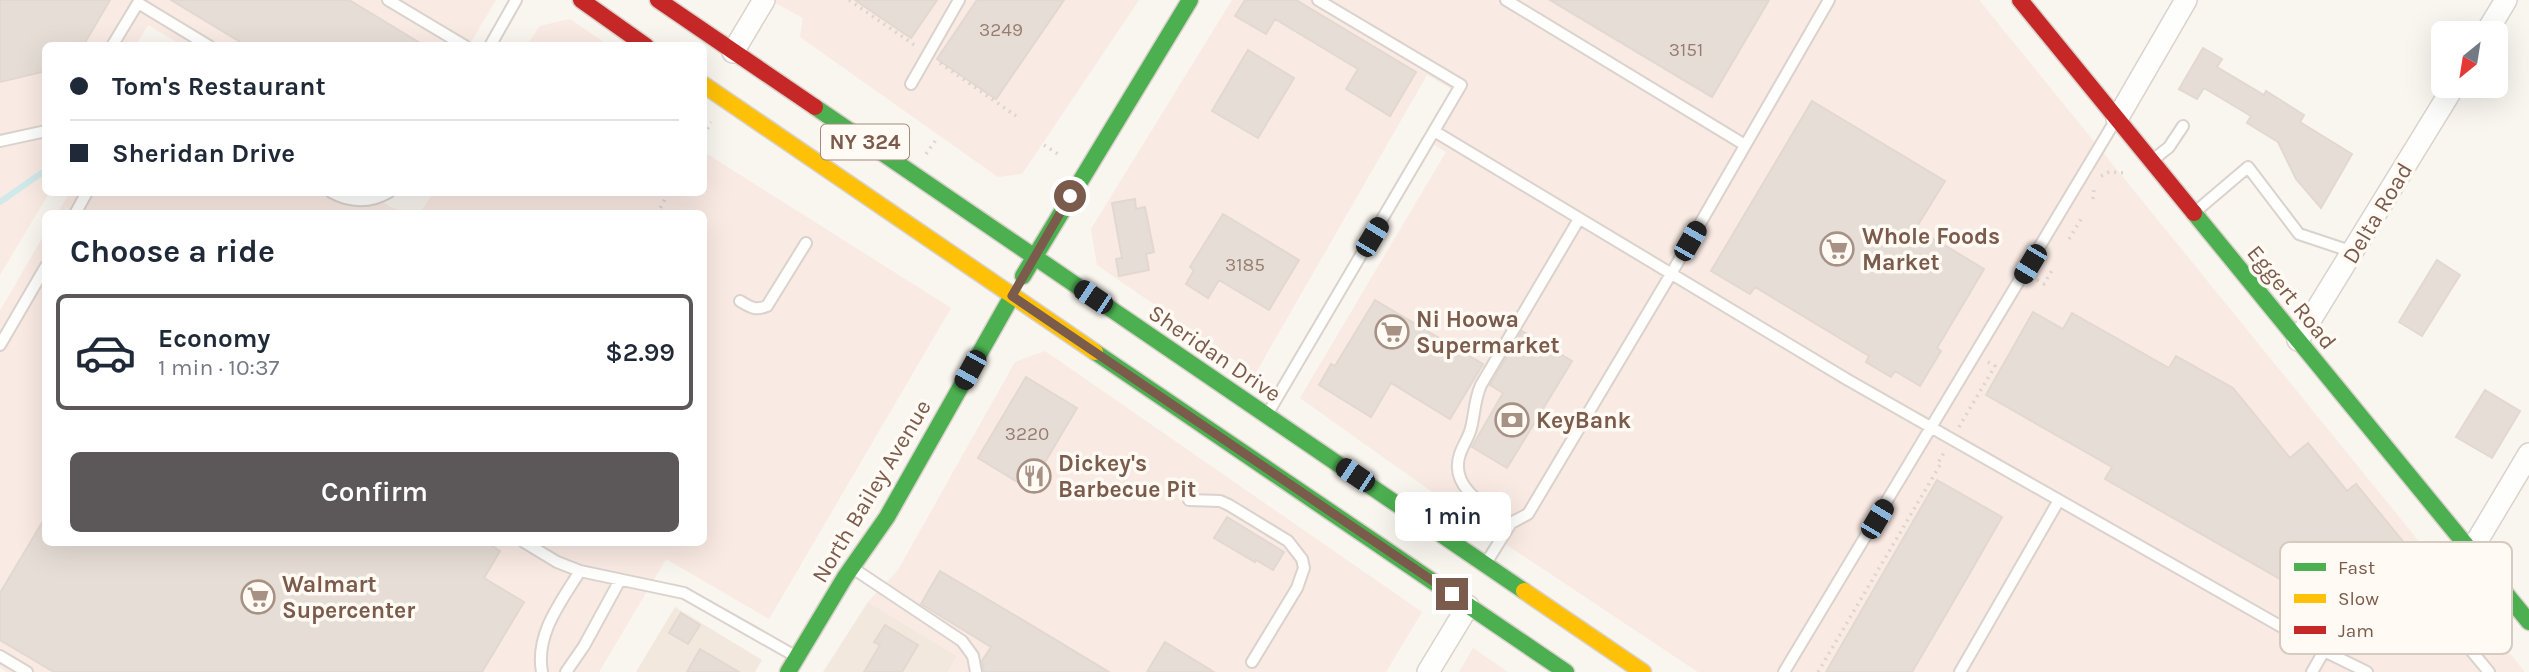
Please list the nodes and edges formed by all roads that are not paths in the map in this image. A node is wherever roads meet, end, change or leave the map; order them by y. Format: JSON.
{"nodes":[{"id":1,"x":388,"y":0,"type":"edge"},
{"id":2,"x":516,"y":0,"type":"edge"},
{"id":3,"x":581,"y":0,"type":"edge"},
{"id":4,"x":658,"y":0,"type":"edge"},
{"id":5,"x":764,"y":0,"type":"edge"},
{"id":6,"x":959,"y":0,"type":"edge"},
{"id":7,"x":1190,"y":0,"type":"edge"},
{"id":8,"x":1318,"y":0,"type":"edge"},
{"id":9,"x":1506,"y":0,"type":"edge"},
{"id":10,"x":1829,"y":0,"type":"edge"},
{"id":11,"x":2186,"y":0,"type":"edge"},
{"id":12,"x":2506,"y":0,"type":"edge"},
{"id":13,"x":2029,"y":6,"type":"edge"},
{"id":14,"x":2493,"y":21,"type":"edge"},
{"id":15,"x":114,"y":42,"type":"edge"},
{"id":16,"x":202,"y":42,"type":"edge"},
{"id":17,"x":458,"y":42,"type":"edge"},
{"id":18,"x":492,"y":42,"type":"edge"},
{"id":19,"x":640,"y":42,"type":"edge"},
{"id":20,"x":733,"y":52,"type":"junction"},
{"id":21,"x":911,"y":84,"type":"dead end"},
{"id":22,"x":707,"y":87,"type":"edge"},
{"id":23,"x":2447,"y":98,"type":"edge"},
{"id":24,"x":2117,"y":119,"type":"junction"},
{"id":25,"x":2183,"y":126,"type":"dead end"},
{"id":26,"x":1434,"y":131,"type":"junction"},
{"id":27,"x":42,"y":132,"type":"edge"},
{"id":28,"x":0,"y":141,"type":"edge"},
{"id":29,"x":1745,"y":145,"type":"junction"},
{"id":30,"x":2152,"y":161,"type":"junction"},
{"id":31,"x":342,"y":196,"type":"edge"},
{"id":32,"x":383,"y":196,"type":"edge"},
{"id":33,"x":2194,"y":212,"type":"junction"},
{"id":34,"x":1579,"y":219,"type":"junction"},
{"id":35,"x":806,"y":243,"type":"dead end"},
{"id":36,"x":2353,"y":253,"type":"junction"},
{"id":37,"x":1034,"y":256,"type":"junction"},
{"id":38,"x":42,"y":274,"type":"edge"},
{"id":39,"x":1671,"y":274,"type":"junction"},
{"id":40,"x":1012,"y":296,"type":"junction"},
{"id":41,"x":740,"y":301,"type":"dead end"},
{"id":42,"x":2298,"y":340,"type":"junction"},
{"id":43,"x":0,"y":345,"type":"edge"},
{"id":44,"x":1267,"y":416,"type":"junction"},
{"id":45,"x":1931,"y":428,"type":"junction"},
{"id":46,"x":2529,"y":454,"type":"edge"},
{"id":47,"x":1189,"y":499,"type":"dead end"},
{"id":48,"x":2059,"y":500,"type":"junction"},
{"id":49,"x":1511,"y":523,"type":"junction"},
{"id":50,"x":2464,"y":542,"type":"edge"},
{"id":51,"x":2476,"y":542,"type":"edge"},
{"id":52,"x":531,"y":546,"type":"edge"},
{"id":53,"x":1485,"y":565,"type":"junction"},
{"id":54,"x":852,"y":567,"type":"junction"},
{"id":55,"x":580,"y":571,"type":"junction"},
{"id":56,"x":620,"y":580,"type":"junction"},
{"id":57,"x":2512,"y":601,"type":"edge"},
{"id":58,"x":1468,"y":606,"type":"junction"},
{"id":59,"x":2529,"y":622,"type":"edge"},
{"id":60,"x":2280,"y":626,"type":"edge"},
{"id":61,"x":2322,"y":654,"type":"edge"},
{"id":62,"x":2330,"y":654,"type":"edge"},
{"id":63,"x":2474,"y":654,"type":"edge"},
{"id":64,"x":0,"y":656,"type":"edge"},
{"id":65,"x":797,"y":657,"type":"junction"},
{"id":66,"x":1252,"y":662,"type":"dead end"},
{"id":67,"x":27,"y":672,"type":"edge"},
{"id":68,"x":542,"y":672,"type":"edge"},
{"id":69,"x":566,"y":672,"type":"edge"},
{"id":70,"x":788,"y":672,"type":"edge"},
{"id":71,"x":976,"y":672,"type":"edge"},
{"id":72,"x":1428,"y":672,"type":"edge"},
{"id":73,"x":1566,"y":672,"type":"edge"},
{"id":74,"x":1643,"y":672,"type":"edge"},
{"id":75,"x":1784,"y":672,"type":"edge"},
{"id":76,"x":1960,"y":672,"type":"edge"},
{"id":77,"x":2312,"y":672,"type":"edge"},
{"id":78,"x":2367,"y":672,"type":"edge"},
{"id":79,"x":2489,"y":672,"type":"edge"}],
"edges":[{"from":1,"to":17,"type":"lane"},
{"from":2,"to":18,"type":"lane"},
{"from":3,"to":19,"type":"main road"},
{"from":4,"to":20,"type":"main road","name":"Sheridan Drive","number":"NY 324"},
{"from":5,"to":20,"type":"street"},
{"from":6,"to":21,"type":"lane"},
{"from":7,"to":37,"type":"main road","name":"North Bailey Avenue"},
{"from":8,"to":26,"type":"lane"},
{"from":9,"to":29,"type":"lane"},
{"from":10,"to":29,"type":"lane"},
{"from":11,"to":24,"type":"street"},
{"from":12,"to":14,"type":"street"},
{"from":13,"to":24,"type":"main road","name":"Eggert Road"},
{"from":15,"to":16,"type":"lane"},
{"from":20,"to":37,"type":"main road","name":"Sheridan Drive","number":"NY 324"},
{"from":22,"to":40,"type":"main road","number":"NY 324"},
{"from":23,"to":36,"type":"street","name":"Delta Road"},
{"from":24,"to":30,"type":"main road","name":"Eggert Road"},
{"from":24,"to":45,"type":"lane"},
{"from":25,"to":30,"type":"lane"},
{"from":26,"to":34,"type":"lane"},
{"from":26,"to":44,"type":"lane"},
{"from":27,"to":28,"type":"lane"},
{"from":29,"to":39,"type":"lane"},
{"from":30,"to":33,"type":"main road","name":"Eggert Road"},
{"from":31,"to":32,"type":"lane"},
{"from":33,"to":36,"type":"lane"},
{"from":33,"to":42,"type":"main road","name":"Eggert Road"},
{"from":34,"to":39,"type":"lane"},
{"from":34,"to":49,"type":"lane"},
{"from":35,"to":41,"type":"lane"},
{"from":36,"to":42,"type":"street","name":"Delta Road"},
{"from":37,"to":40,"type":"main road","name":"North Bailey Avenue"},
{"from":37,"to":44,"type":"main road","name":"Sheridan Drive"},
{"from":38,"to":43,"type":"lane"},
{"from":39,"to":45,"type":"lane"},
{"from":39,"to":49,"type":"lane"},
{"from":40,"to":54,"type":"main road","name":"North Bailey Avenue"},
{"from":40,"to":58,"type":"main road"},
{"from":42,"to":50,"type":"main road","name":"Eggert Road"},
{"from":44,"to":53,"type":"main road","name":"Sheridan Drive"},
{"from":45,"to":48,"type":"lane"},
{"from":45,"to":75,"type":"lane"},
{"from":46,"to":51,"type":"street"},
{"from":47,"to":66,"type":"lane"},
{"from":48,"to":60,"type":"lane"},
{"from":48,"to":76,"type":"lane"},
{"from":49,"to":53,"type":"lane"},
{"from":52,"to":55,"type":"lane"},
{"from":53,"to":74,"type":"main road","name":"Sheridan Drive"},
{"from":54,"to":65,"type":"main road","name":"North Bailey Avenue"},
{"from":54,"to":71,"type":"lane"},
{"from":55,"to":56,"type":"lane"},
{"from":55,"to":68,"type":"lane"},
{"from":56,"to":65,"type":"lane"},
{"from":56,"to":69,"type":"lane"},
{"from":57,"to":59,"type":"main road","name":"Eggert Road"},
{"from":58,"to":72,"type":"street"},
{"from":58,"to":73,"type":"main road"},
{"from":61,"to":77,"type":"lane"},
{"from":62,"to":78,"type":"lane"},
{"from":63,"to":79,"type":"lane"},
{"from":64,"to":67,"type":"lane"},
{"from":65,"to":70,"type":"main road","name":"North Bailey Avenue"}]}
